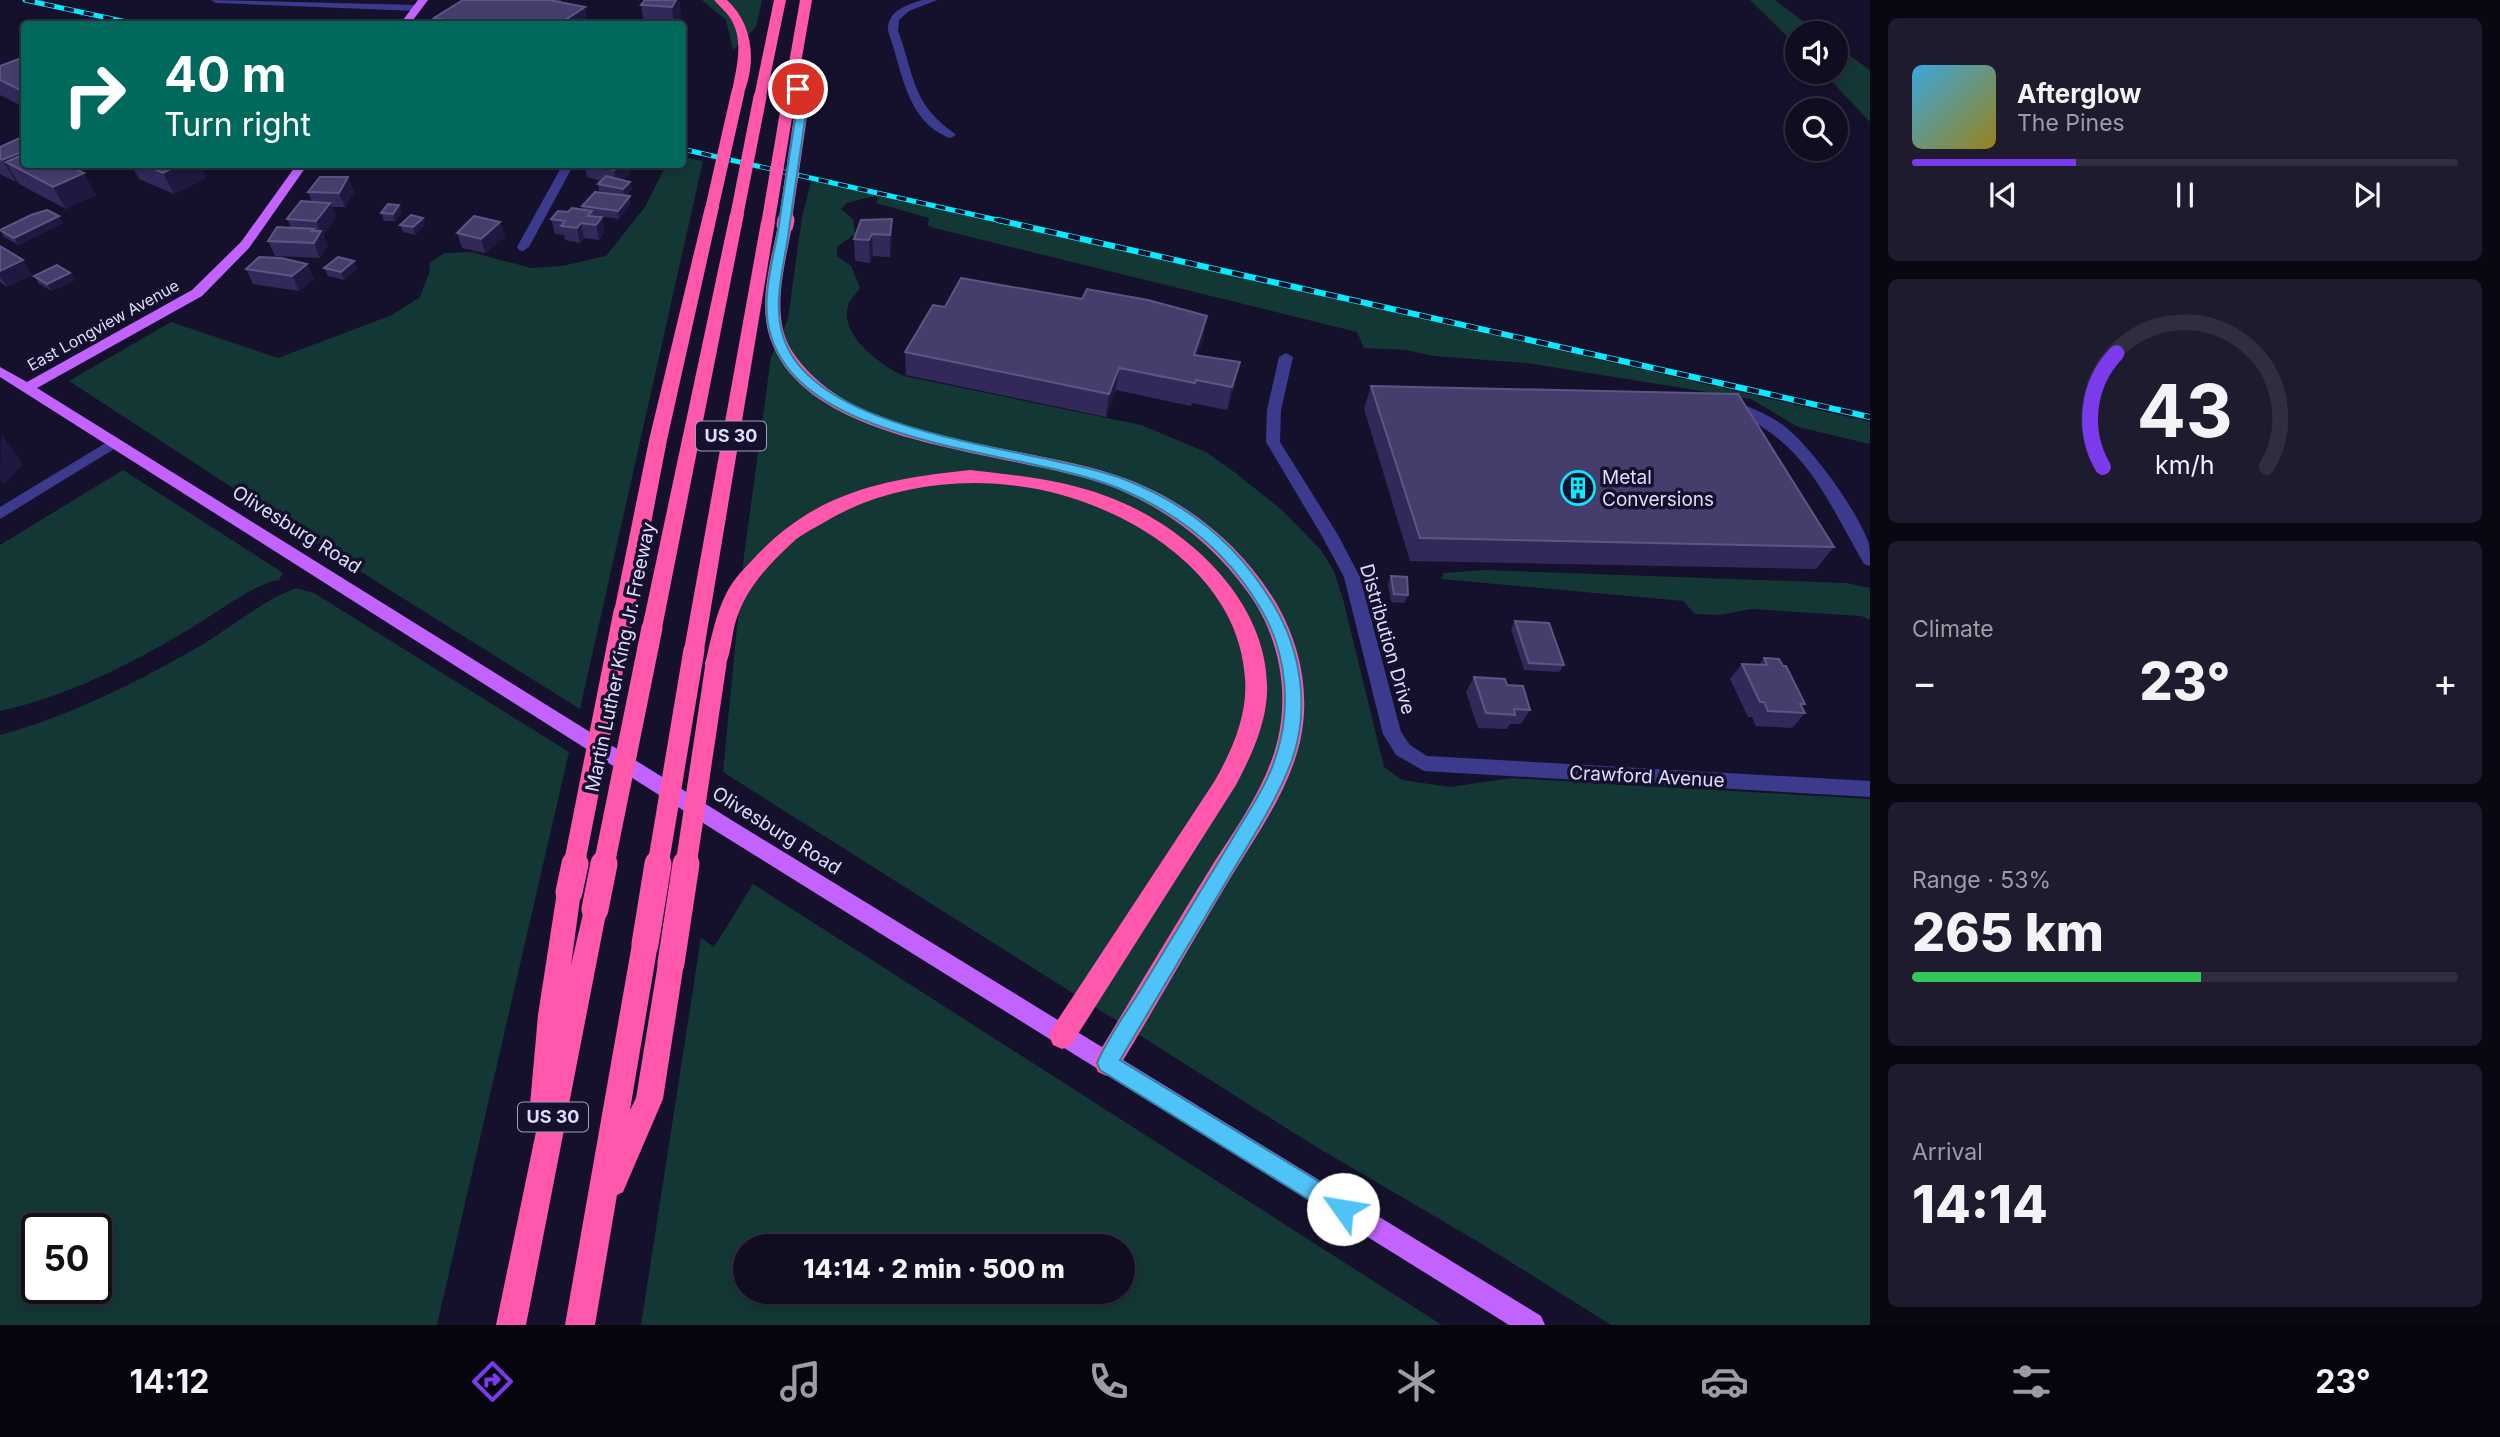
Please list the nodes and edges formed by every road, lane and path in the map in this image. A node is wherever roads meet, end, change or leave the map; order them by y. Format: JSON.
{"nodes":[{"id":1,"x":216,"y":0,"type":"edge"},
{"id":2,"x":720,"y":0,"type":"edge"},
{"id":3,"x":780,"y":0,"type":"edge"},
{"id":4,"x":806,"y":0,"type":"edge"},
{"id":5,"x":932,"y":0,"type":"edge"},
{"id":6,"x":420,"y":4,"type":"edge"},
{"id":7,"x":407,"y":21,"type":"edge"},
{"id":8,"x":950,"y":135,"type":"dead end"},
{"id":9,"x":300,"y":168,"type":"edge"},
{"id":10,"x":567,"y":168,"type":"edge"},
{"id":11,"x":777,"y":223,"type":"junction"},
{"id":12,"x":523,"y":247,"type":"dead end"},
{"id":13,"x":1286,"y":357,"type":"dead end"},
{"id":14,"x":0,"y":371,"type":"edge"},
{"id":15,"x":27,"y":388,"type":"junction"},
{"id":16,"x":1720,"y":402,"type":"edge"},
{"id":17,"x":114,"y":443,"type":"junction"},
{"id":18,"x":0,"y":514,"type":"edge"},
{"id":19,"x":1870,"y":559,"type":"edge"},
{"id":20,"x":1424,"y":763,"type":"joint"},
{"id":21,"x":1870,"y":789,"type":"edge"},
{"id":22,"x":1062,"y":1036,"type":"junction"},
{"id":23,"x":1107,"y":1063,"type":"junction"},
{"id":24,"x":537,"y":1199,"type":"junction"},
{"id":25,"x":600,"y":1213,"type":"junction"},
{"id":26,"x":511,"y":1325,"type":"edge"},
{"id":27,"x":580,"y":1325,"type":"edge"},
{"id":28,"x":1532,"y":1325,"type":"edge"}],
"edges":[{"from":1,"to":6,"type":"street"},
{"from":2,"to":24,"type":"highway","bridge":true},
{"from":3,"to":24,"type":"highway","name":"Martin Luther King Jr. Freeway","number":"US 30","bridge":true},
{"from":4,"to":11,"type":"highway","bridge":true},
{"from":5,"to":8,"type":"street"},
{"from":6,"to":7,"type":"main road"},
{"from":9,"to":15,"type":"main road","name":"East Longview Avenue"},
{"from":10,"to":12,"type":"street"},
{"from":11,"to":23,"type":"highway"},
{"from":11,"to":25,"type":"highway","number":"US 30","bridge":true},
{"from":13,"to":20,"type":"street","name":"Distribution Drive"},
{"from":14,"to":15,"type":"main road","name":"Olivesburg Road"},
{"from":15,"to":17,"type":"main road","name":"Olivesburg Road"},
{"from":16,"to":19,"type":"street"},
{"from":17,"to":18,"type":"street"},
{"from":17,"to":22,"type":"main road","name":"Olivesburg Road"},
{"from":20,"to":21,"type":"street","name":"Crawford Avenue"},
{"from":22,"to":23,"type":"main road","name":"Olivesburg Road"},
{"from":22,"to":25,"type":"highway","bridge":true},
{"from":23,"to":28,"type":"main road","name":"Olivesburg Road"},
{"from":24,"to":26,"type":"highway","name":"Martin Luther King Jr. Freeway","number":"US 30"},
{"from":25,"to":27,"type":"highway","number":"US 30"}]}
